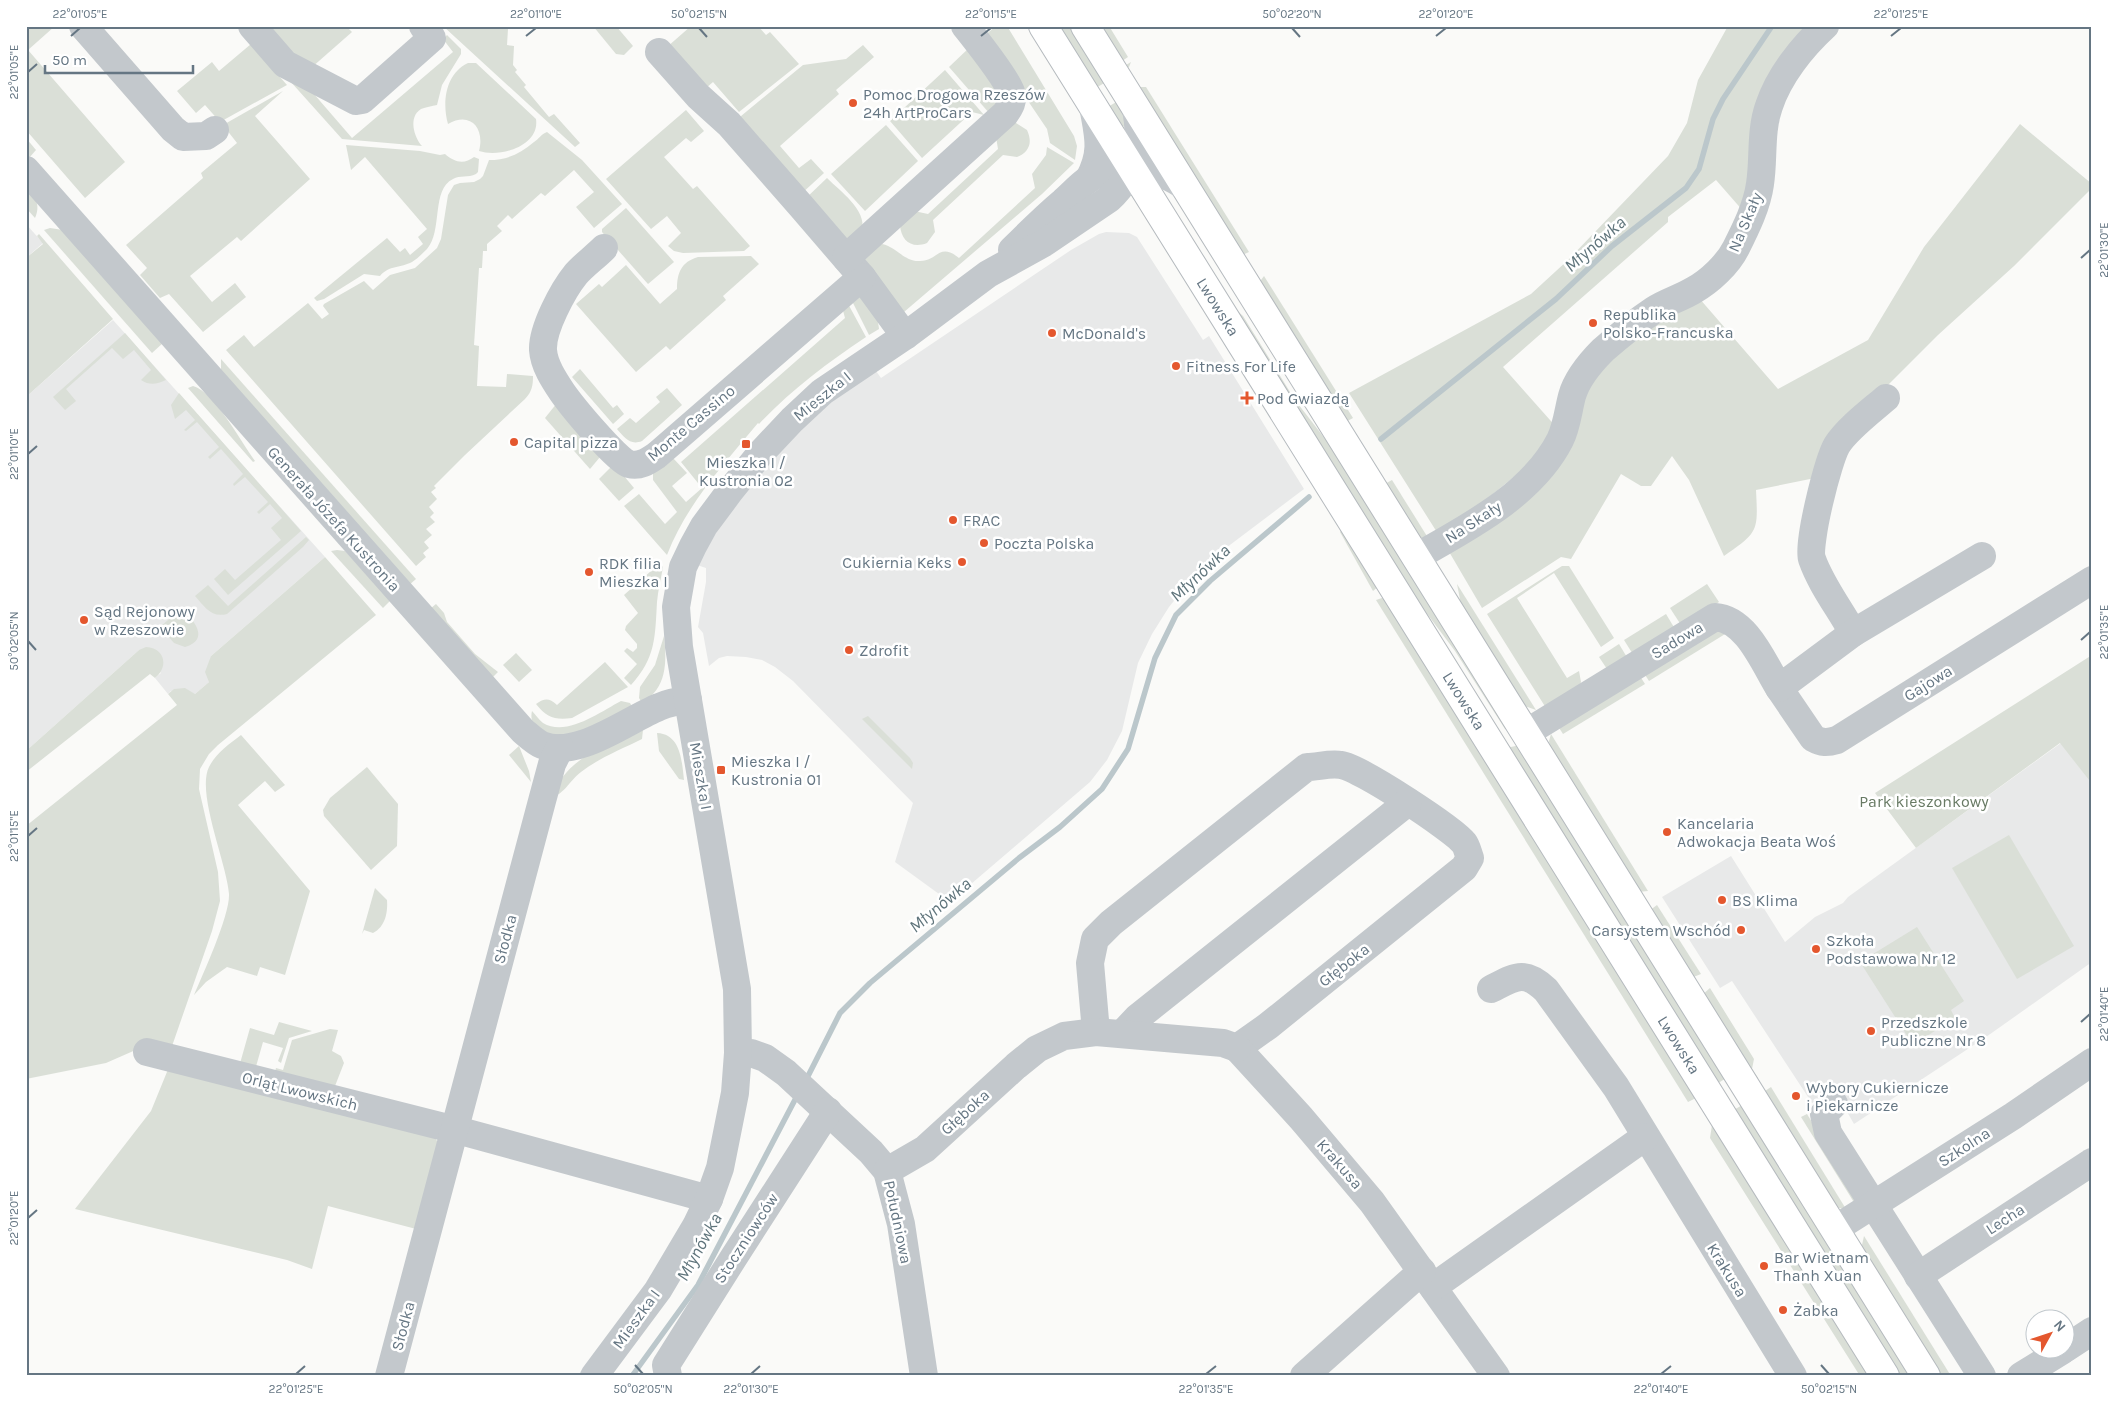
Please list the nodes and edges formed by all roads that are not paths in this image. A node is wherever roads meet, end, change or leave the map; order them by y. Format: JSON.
{"nodes":[{"id":1,"x":83,"y":26,"type":"edge"},
{"id":2,"x":252,"y":26,"type":"edge"},
{"id":3,"x":423,"y":26,"type":"edge"},
{"id":4,"x":965,"y":26,"type":"edge"},
{"id":5,"x":1044,"y":26,"type":"edge"},
{"id":6,"x":1085,"y":26,"type":"edge"},
{"id":7,"x":1825,"y":26,"type":"edge"},
{"id":8,"x":659,"y":52,"type":"dead end"},
{"id":9,"x":1093,"y":106,"type":"junction"},
{"id":10,"x":1136,"y":109,"type":"junction"},
{"id":11,"x":215,"y":130,"type":"dead end"},
{"id":12,"x":1132,"y":166,"type":"junction"},
{"id":13,"x":26,"y":170,"type":"edge"},
{"id":14,"x":1089,"y":179,"type":"junction"},
{"id":15,"x":1183,"y":185,"type":"junction"},
{"id":16,"x":1109,"y":199,"type":"junction"},
{"id":17,"x":1161,"y":214,"type":"junction"},
{"id":18,"x":604,"y":248,"type":"dead end"},
{"id":19,"x":854,"y":268,"type":"junction"},
{"id":20,"x":988,"y":274,"type":"junction"},
{"id":21,"x":904,"y":336,"type":"junction"},
{"id":22,"x":1886,"y":398,"type":"dead end"},
{"id":23,"x":1982,"y":556,"type":"dead end"},
{"id":24,"x":1416,"y":558,"type":"junction"},
{"id":25,"x":2092,"y":580,"type":"edge"},
{"id":26,"x":1853,"y":633,"type":"junction"},
{"id":27,"x":1779,"y":688,"type":"junction"},
{"id":28,"x":688,"y":700,"type":"junction"},
{"id":29,"x":1469,"y":710,"type":"junction"},
{"id":30,"x":1526,"y":733,"type":"junction"},
{"id":31,"x":560,"y":748,"type":"junction"},
{"id":32,"x":1408,"y":802,"type":"junction"},
{"id":33,"x":1491,"y":989,"type":"dead end"},
{"id":34,"x":1109,"y":1033,"type":"junction"},
{"id":35,"x":1237,"y":1048,"type":"junction"},
{"id":36,"x":147,"y":1052,"type":"dead end"},
{"id":37,"x":738,"y":1052,"type":"junction"},
{"id":38,"x":2092,"y":1062,"type":"edge"},
{"id":39,"x":1834,"y":1104,"type":"dead end"},
{"id":40,"x":822,"y":1106,"type":"junction"},
{"id":41,"x":454,"y":1130,"type":"junction"},
{"id":42,"x":1645,"y":1138,"type":"junction"},
{"id":43,"x":2092,"y":1162,"type":"edge"},
{"id":44,"x":886,"y":1171,"type":"junction"},
{"id":45,"x":709,"y":1199,"type":"junction"},
{"id":46,"x":1874,"y":1205,"type":"junction"},
{"id":47,"x":1835,"y":1229,"type":"junction"},
{"id":48,"x":1918,"y":1276,"type":"junction"},
{"id":49,"x":1428,"y":1279,"type":"junction"},
{"id":50,"x":2092,"y":1331,"type":"edge"},
{"id":51,"x":2076,"y":1341,"type":"edge"},
{"id":52,"x":2047,"y":1360,"type":"edge"},
{"id":53,"x":667,"y":1371,"type":"edge"},
{"id":54,"x":389,"y":1376,"type":"edge"},
{"id":55,"x":594,"y":1376,"type":"edge"},
{"id":56,"x":924,"y":1376,"type":"edge"},
{"id":57,"x":1304,"y":1376,"type":"edge"},
{"id":58,"x":1496,"y":1376,"type":"edge"},
{"id":59,"x":1794,"y":1376,"type":"edge"},
{"id":60,"x":1885,"y":1376,"type":"edge"},
{"id":61,"x":1926,"y":1376,"type":"edge"},
{"id":62,"x":1982,"y":1376,"type":"edge"},
{"id":63,"x":2022,"y":1376,"type":"edge"}],
"edges":[{"from":1,"to":11,"type":"street"},
{"from":2,"to":3,"type":"street"},
{"from":4,"to":19,"type":"street","name":"Monte Cassino"},
{"from":5,"to":9,"type":"main road","name":"Lwowska"},
{"from":6,"to":10,"type":"main road"},
{"from":7,"to":24,"type":"street","name":"Na Skały"},
{"from":8,"to":19,"type":"street"},
{"from":9,"to":12,"type":"main road","name":"Lwowska"},
{"from":9,"to":14,"type":"street","name":"Mieszka I"},
{"from":10,"to":12,"type":"street","name":"Mieszka I"},
{"from":10,"to":15,"type":"main road"},
{"from":12,"to":14,"type":"street","name":"Mieszka I"},
{"from":12,"to":15,"type":"street","name":"Mieszka I"},
{"from":12,"to":16,"type":"street","name":"Mieszka I"},
{"from":12,"to":17,"type":"main road","name":"Lwowska"},
{"from":13,"to":31,"type":"street","name":"Generała Józefa Kustronia"},
{"from":14,"to":20,"type":"street","name":"Mieszka I"},
{"from":15,"to":24,"type":"main road"},
{"from":16,"to":17,"type":"street"},
{"from":16,"to":20,"type":"street","name":"Mieszka I"},
{"from":17,"to":29,"type":"main road","name":"Lwowska"},
{"from":18,"to":19,"type":"street","name":"Monte Cassino"},
{"from":19,"to":21,"type":"street"},
{"from":20,"to":21,"type":"street","name":"Mieszka I"},
{"from":21,"to":28,"type":"street","name":"Mieszka I"},
{"from":22,"to":26,"type":"street"},
{"from":23,"to":26,"type":"street"},
{"from":24,"to":30,"type":"main road"},
{"from":25,"to":27,"type":"street","name":"Gajowa"},
{"from":26,"to":27,"type":"street"},
{"from":27,"to":30,"type":"street","name":"Sadowa"},
{"from":28,"to":31,"type":"street","name":"Generała Józefa Kustronia"},
{"from":28,"to":37,"type":"street","name":"Mieszka I"},
{"from":29,"to":30,"type":"main road"},
{"from":29,"to":60,"type":"main road","name":"Lwowska"},
{"from":30,"to":47,"type":"main road"},
{"from":31,"to":41,"type":"street","name":"Słodka"},
{"from":32,"to":34,"type":"street"},
{"from":32,"to":34,"type":"street","name":"Głęboka"},
{"from":32,"to":35,"type":"street","name":"Głęboka"},
{"from":33,"to":42,"type":"street","name":"Krakusa"},
{"from":34,"to":35,"type":"street","name":"Głęboka"},
{"from":34,"to":44,"type":"street","name":"Głęboka"},
{"from":35,"to":49,"type":"street","name":"Krakusa"},
{"from":36,"to":41,"type":"street","name":"Orląt Lwowskich"},
{"from":37,"to":40,"type":"street","name":"Południowa"},
{"from":37,"to":45,"type":"street","name":"Mieszka I"},
{"from":38,"to":46,"type":"street","name":"Szkolna"},
{"from":39,"to":46,"type":"street"},
{"from":40,"to":44,"type":"street","name":"Południowa"},
{"from":40,"to":53,"type":"street","name":"Stoczniowców"},
{"from":41,"to":45,"type":"street"},
{"from":41,"to":54,"type":"street","name":"Słodka"},
{"from":42,"to":49,"type":"street"},
{"from":42,"to":59,"type":"street","name":"Krakusa"},
{"from":43,"to":48,"type":"street","name":"Lecha"},
{"from":44,"to":56,"type":"street","name":"Południowa"},
{"from":45,"to":55,"type":"street","name":"Mieszka I"},
{"from":46,"to":47,"type":"street","name":"Szkolna"},
{"from":46,"to":48,"type":"street"},
{"from":47,"to":61,"type":"main road"},
{"from":48,"to":62,"type":"street"},
{"from":49,"to":57,"type":"street"},
{"from":49,"to":58,"type":"street","name":"Krakusa"},
{"from":50,"to":51,"type":"street"},
{"from":52,"to":63,"type":"street"}]}
